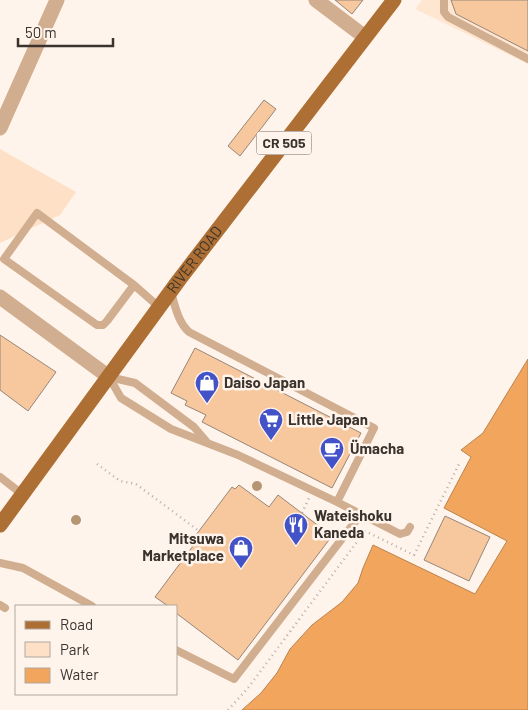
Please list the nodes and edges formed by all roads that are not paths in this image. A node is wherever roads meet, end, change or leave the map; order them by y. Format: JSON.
{"nodes":[{"id":1,"x":57,"y":0,"type":"edge"},
{"id":2,"x":316,"y":0,"type":"edge"},
{"id":3,"x":444,"y":0,"type":"edge"},
{"id":4,"x":388,"y":2,"type":"edge"},
{"id":5,"x":365,"y":37,"type":"junction"},
{"id":6,"x":528,"y":59,"type":"edge"},
{"id":7,"x":0,"y":128,"type":"edge"},
{"id":8,"x":134,"y":285,"type":"junction"},
{"id":9,"x":171,"y":292,"type":"junction"},
{"id":10,"x":0,"y":297,"type":"edge"},
{"id":11,"x":159,"y":307,"type":"junction"},
{"id":12,"x":109,"y":377,"type":"junction"},
{"id":13,"x":207,"y":442,"type":"junction"},
{"id":14,"x":0,"y":477,"type":"edge"},
{"id":15,"x":22,"y":494,"type":"junction"},
{"id":16,"x":337,"y":502,"type":"junction"},
{"id":17,"x":361,"y":514,"type":"junction"},
{"id":18,"x":0,"y":525,"type":"edge"},
{"id":19,"x":410,"y":527,"type":"dead end"},
{"id":20,"x":0,"y":562,"type":"edge"},
{"id":21,"x":90,"y":605,"type":"edge"},
{"id":22,"x":178,"y":651,"type":"edge"}],
"edges":[{"from":1,"to":7,"type":"street"},
{"from":2,"to":5,"type":"street"},
{"from":3,"to":6,"type":"lane"},
{"from":4,"to":5,"type":"main road","name":"RIVER ROAD","number":"CR 505"},
{"from":5,"to":9,"type":"main road","name":"RIVER ROAD","number":"CR 505"},
{"from":8,"to":8,"type":"lane"},
{"from":8,"to":11,"type":"lane"},
{"from":9,"to":11,"type":"main road","name":"RIVER ROAD","number":"CR 505"},
{"from":9,"to":16,"type":"lane"},
{"from":10,"to":12,"type":"street"},
{"from":11,"to":12,"type":"main road","name":"RIVER ROAD","number":"CR 505"},
{"from":12,"to":13,"type":"lane"},
{"from":12,"to":13,"type":"lane"},
{"from":12,"to":15,"type":"main road","name":"RIVER ROAD","number":"CR 505"},
{"from":13,"to":16,"type":"lane"},
{"from":14,"to":15,"type":"lane"},
{"from":15,"to":18,"type":"main road","name":"RIVER ROAD","number":"CR 505"},
{"from":16,"to":17,"type":"lane"},
{"from":17,"to":19,"type":"lane"},
{"from":17,"to":22,"type":"lane"},
{"from":20,"to":21,"type":"lane"}]}
